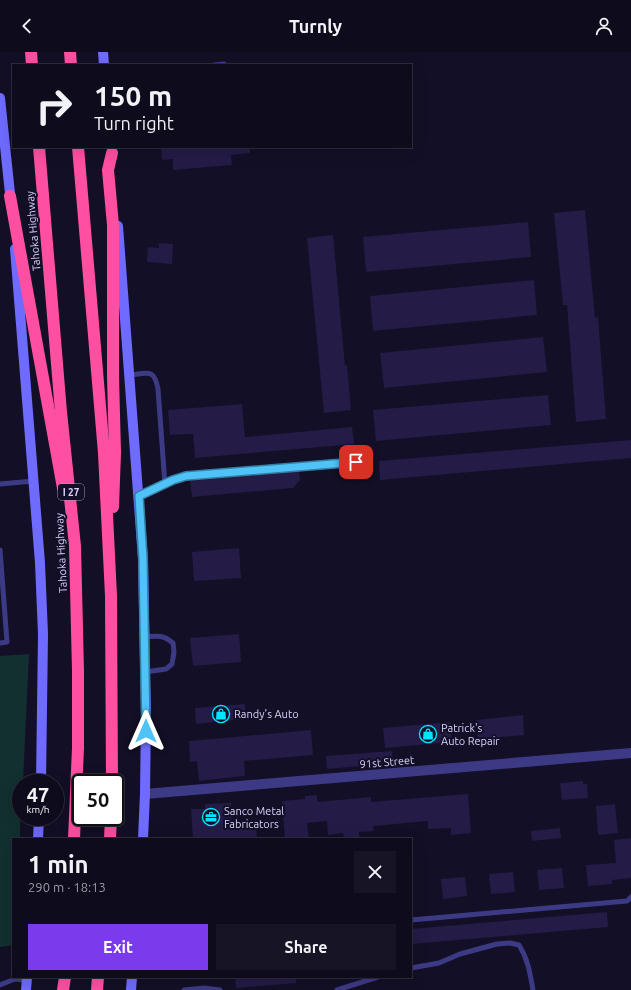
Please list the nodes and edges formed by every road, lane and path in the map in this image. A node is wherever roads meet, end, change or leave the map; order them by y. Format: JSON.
{"nodes":[{"id":1,"x":31,"y":52,"type":"edge"},
{"id":2,"x":70,"y":52,"type":"edge"},
{"id":3,"x":103,"y":52,"type":"edge"},
{"id":4,"x":32,"y":64,"type":"edge"},
{"id":5,"x":71,"y":64,"type":"edge"},
{"id":6,"x":104,"y":64,"type":"edge"},
{"id":7,"x":0,"y":98,"type":"edge"},
{"id":8,"x":39,"y":148,"type":"edge"},
{"id":9,"x":78,"y":148,"type":"edge"},
{"id":10,"x":112,"y":150,"type":"edge"},
{"id":11,"x":10,"y":196,"type":"junction"},
{"id":12,"x":130,"y":375,"type":"junction"},
{"id":13,"x":356,"y":462,"type":"dead end"},
{"id":14,"x":34,"y":481,"type":"junction"},
{"id":15,"x":0,"y":484,"type":"edge"},
{"id":16,"x":165,"y":485,"type":"junction"},
{"id":17,"x":139,"y":496,"type":"junction"},
{"id":18,"x":0,"y":550,"type":"edge"},
{"id":19,"x":76,"y":559,"type":"junction"},
{"id":20,"x":111,"y":586,"type":"junction"},
{"id":21,"x":144,"y":637,"type":"junction"},
{"id":22,"x":0,"y":643,"type":"edge"},
{"id":23,"x":145,"y":672,"type":"junction"},
{"id":24,"x":631,"y":753,"type":"edge"},
{"id":25,"x":41,"y":774,"type":"edge"},
{"id":26,"x":112,"y":774,"type":"edge"},
{"id":27,"x":145,"y":794,"type":"junction"},
{"id":28,"x":39,"y":826,"type":"edge"},
{"id":29,"x":111,"y":826,"type":"edge"},
{"id":30,"x":38,"y":838,"type":"edge"},
{"id":31,"x":74,"y":838,"type":"edge"},
{"id":32,"x":110,"y":838,"type":"edge"},
{"id":33,"x":143,"y":838,"type":"edge"},
{"id":34,"x":631,"y":897,"type":"edge"},
{"id":35,"x":412,"y":920,"type":"edge"},
{"id":36,"x":412,"y":968,"type":"edge"},
{"id":37,"x":64,"y":978,"type":"edge"},
{"id":38,"x":98,"y":978,"type":"edge"},
{"id":39,"x":132,"y":978,"type":"edge"},
{"id":40,"x":375,"y":978,"type":"edge"},
{"id":41,"x":27,"y":982,"type":"edge"},
{"id":42,"x":0,"y":985,"type":"edge"},
{"id":43,"x":63,"y":990,"type":"edge"},
{"id":44,"x":97,"y":990,"type":"edge"},
{"id":45,"x":130,"y":990,"type":"edge"},
{"id":46,"x":136,"y":990,"type":"edge"},
{"id":47,"x":184,"y":990,"type":"edge"},
{"id":48,"x":220,"y":990,"type":"edge"},
{"id":49,"x":337,"y":990,"type":"edge"},
{"id":50,"x":533,"y":990,"type":"edge"}],
"edges":[{"from":1,"to":4,"type":"highway"},
{"from":2,"to":5,"type":"highway"},
{"from":3,"to":6,"type":"main road"},
{"from":7,"to":11,"type":"main road","name":"Tahoka Highway"},
{"from":8,"to":19,"type":"highway","name":"Tahoka Highway","number":"I 27"},
{"from":9,"to":20,"type":"highway"},
{"from":10,"to":12,"type":"main road"},
{"from":10,"to":20,"type":"highway"},
{"from":11,"to":14,"type":"main road","name":"Tahoka Highway"},
{"from":11,"to":19,"type":"highway"},
{"from":12,"to":16,"type":"lane"},
{"from":12,"to":17,"type":"main road"},
{"from":13,"to":16,"type":"lane"},
{"from":14,"to":15,"type":"lane"},
{"from":14,"to":25,"type":"main road","name":"Tahoka Highway"},
{"from":16,"to":17,"type":"lane"},
{"from":17,"to":21,"type":"main road"},
{"from":18,"to":22,"type":"lane"},
{"from":19,"to":31,"type":"highway","name":"Tahoka Highway","number":"I 27"},
{"from":20,"to":26,"type":"highway"},
{"from":21,"to":23,"type":"main road"},
{"from":21,"to":23,"type":"lane"},
{"from":23,"to":27,"type":"main road"},
{"from":24,"to":27,"type":"street","name":"91st Street"},
{"from":27,"to":33,"type":"main road"},
{"from":28,"to":30,"type":"main road"},
{"from":29,"to":32,"type":"highway"},
{"from":34,"to":35,"type":"lane"},
{"from":36,"to":50,"type":"lane"},
{"from":37,"to":43,"type":"highway"},
{"from":38,"to":44,"type":"highway"},
{"from":39,"to":45,"type":"main road"},
{"from":40,"to":49,"type":"lane"},
{"from":41,"to":42,"type":"lane"},
{"from":45,"to":46,"type":"lane"},
{"from":47,"to":48,"type":"lane"}]}
